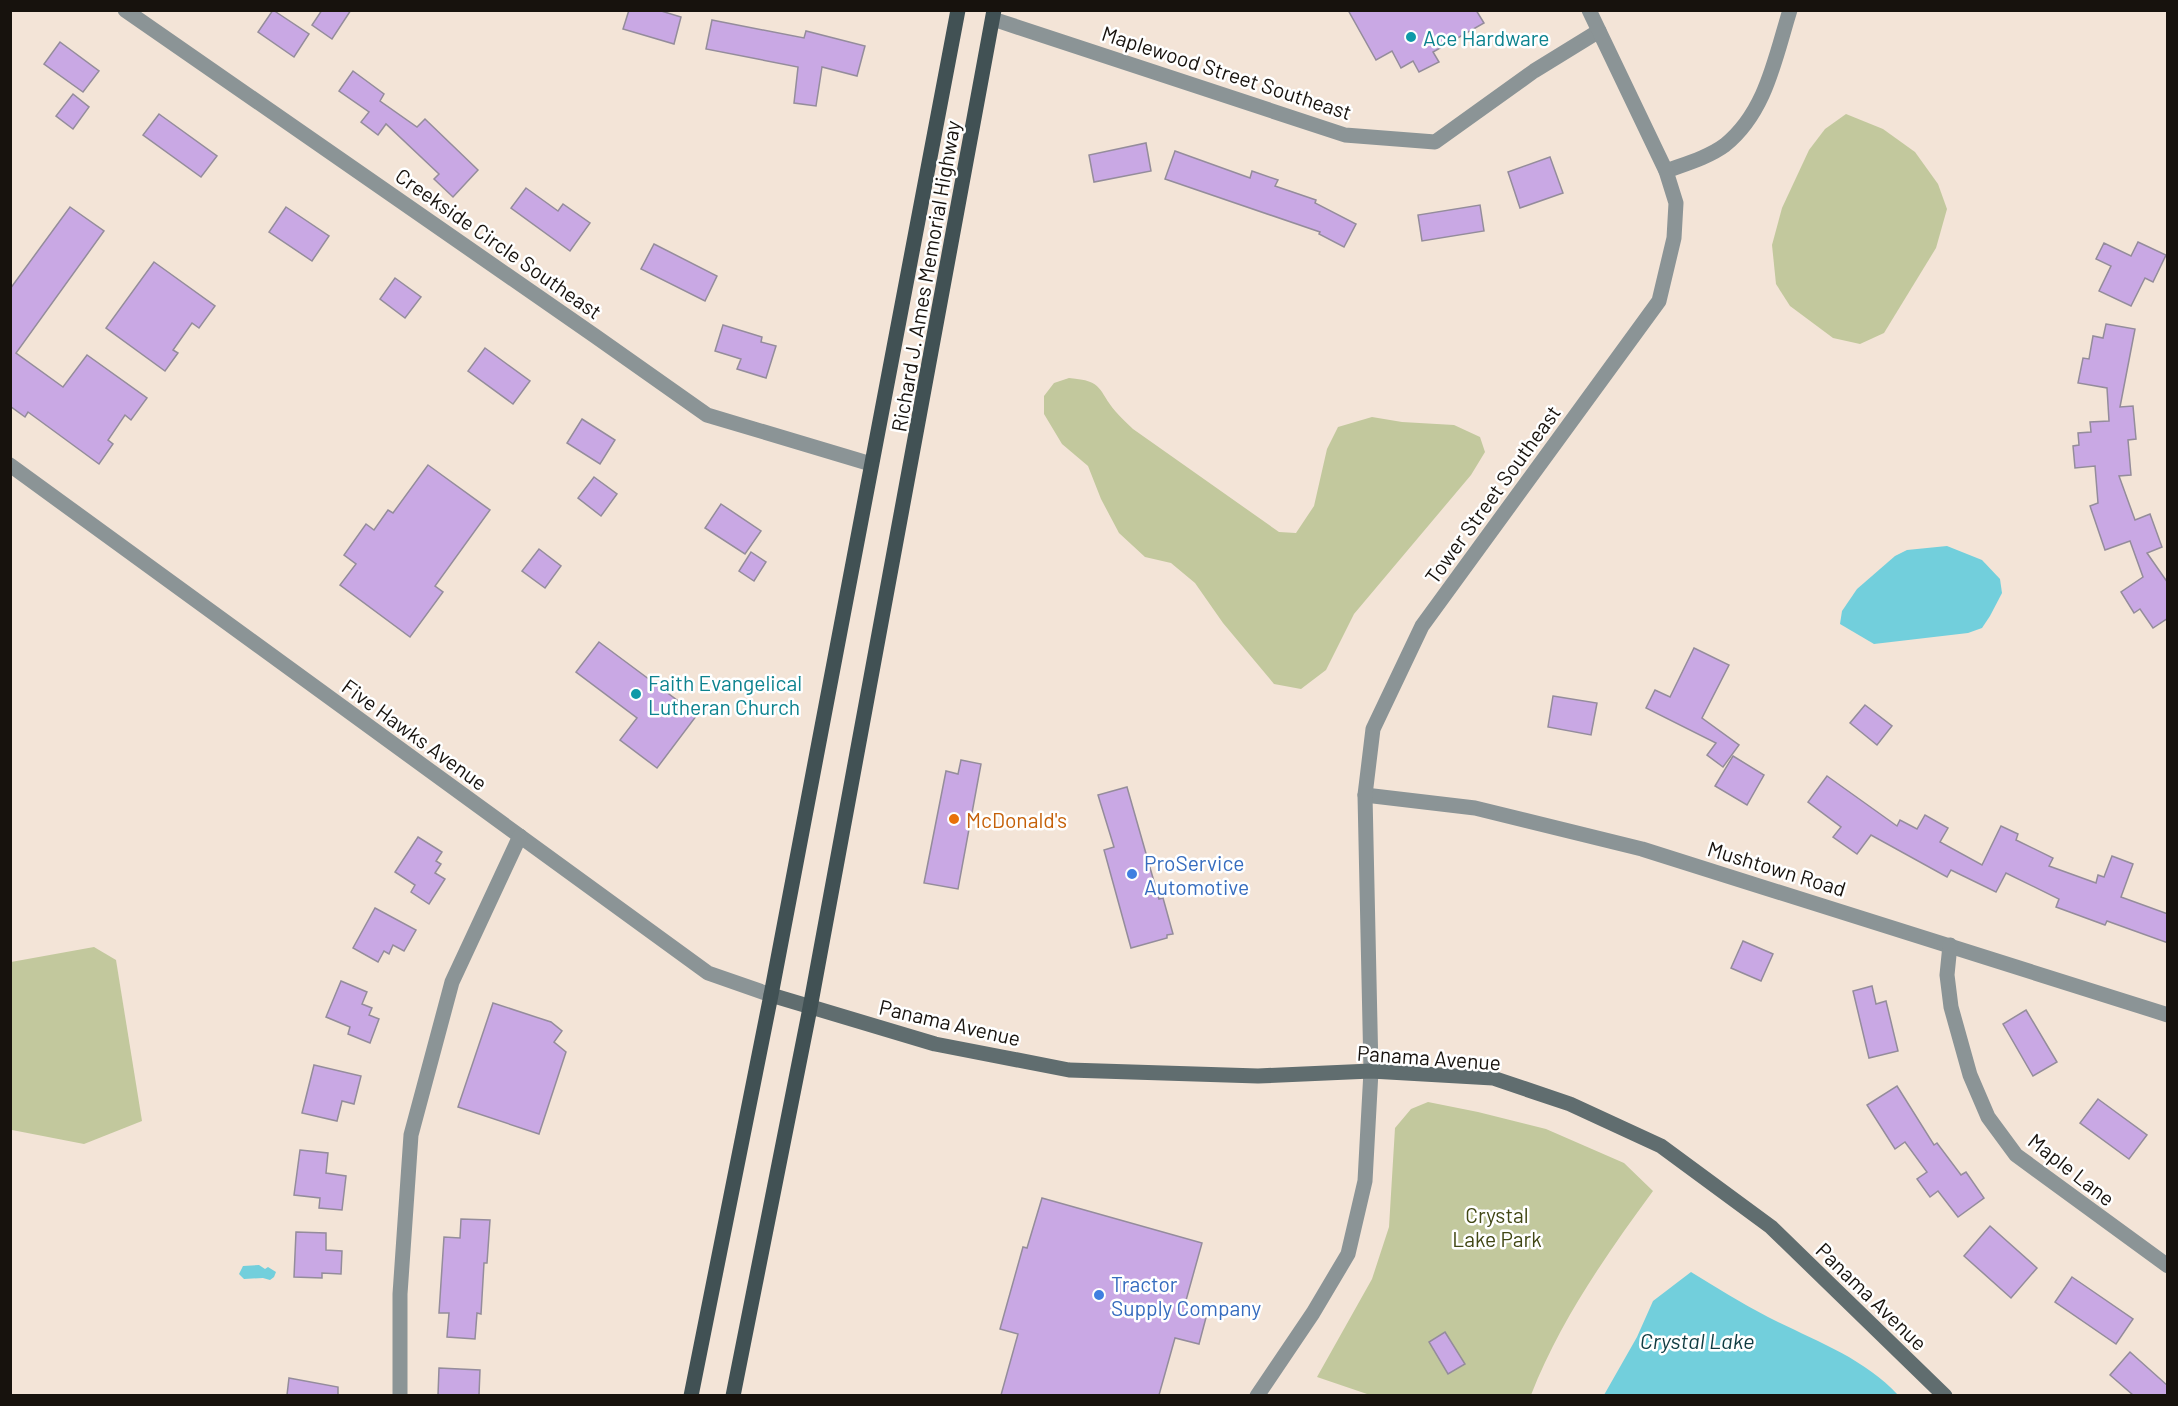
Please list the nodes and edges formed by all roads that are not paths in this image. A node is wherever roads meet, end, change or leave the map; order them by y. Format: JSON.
{"nodes":[{"id":1,"x":125,"y":10,"type":"edge"},
{"id":2,"x":958,"y":10,"type":"edge"},
{"id":3,"x":1589,"y":10,"type":"edge"},
{"id":4,"x":1790,"y":10,"type":"edge"},
{"id":5,"x":993,"y":15,"type":"edge"},
{"id":6,"x":1599,"y":31,"type":"junction"},
{"id":7,"x":1666,"y":171,"type":"junction"},
{"id":8,"x":871,"y":464,"type":"junction"},
{"id":9,"x":10,"y":465,"type":"edge"},
{"id":10,"x":1365,"y":795,"type":"junction"},
{"id":11,"x":520,"y":836,"type":"junction"},
{"id":12,"x":1950,"y":945,"type":"junction"},
{"id":13,"x":771,"y":995,"type":"junction"},
{"id":14,"x":810,"y":1008,"type":"junction"},
{"id":15,"x":2168,"y":1015,"type":"edge"},
{"id":16,"x":1371,"y":1071,"type":"junction"},
{"id":17,"x":2168,"y":1266,"type":"edge"},
{"id":18,"x":400,"y":1395,"type":"edge"},
{"id":19,"x":691,"y":1395,"type":"edge"},
{"id":20,"x":733,"y":1395,"type":"edge"},
{"id":21,"x":1257,"y":1395,"type":"edge"},
{"id":22,"x":1945,"y":1395,"type":"edge"}],
"edges":[{"from":1,"to":8,"type":"street","name":"Creekside Circle Southeast"},
{"from":2,"to":8,"type":"main road","name":"Richard J. Ames Memorial Highway"},
{"from":3,"to":6,"type":"street","name":"Tower Street Southeast"},
{"from":4,"to":7,"type":"street"},
{"from":5,"to":6,"type":"street","name":"Maplewood Street Southeast"},
{"from":5,"to":14,"type":"main road","name":"Richard J. Ames Memorial Highway"},
{"from":6,"to":7,"type":"street","name":"Tower Street Southeast"},
{"from":7,"to":10,"type":"street","name":"Tower Street Southeast"},
{"from":8,"to":13,"type":"main road","name":"Richard J. Ames Memorial Highway"},
{"from":9,"to":11,"type":"street","name":"Five Hawks Avenue"},
{"from":10,"to":12,"type":"street","name":"Mushtown Road"},
{"from":10,"to":16,"type":"street","name":"Tower Street Southeast"},
{"from":11,"to":13,"type":"street","name":"Five Hawks Avenue"},
{"from":11,"to":18,"type":"street"},
{"from":12,"to":15,"type":"street","name":"Mushtown Road"},
{"from":12,"to":17,"type":"street","name":"Maple Lane"},
{"from":13,"to":14,"type":"main road","name":"Five Hawks Avenue"},
{"from":13,"to":19,"type":"main road","name":"Richard J. Ames Memorial Highway"},
{"from":14,"to":16,"type":"main road","name":"Panama Avenue"},
{"from":14,"to":20,"type":"main road","name":"Richard J. Ames Memorial Highway"},
{"from":16,"to":21,"type":"street","name":"Tower Street Southeast"},
{"from":16,"to":22,"type":"main road","name":"Panama Avenue"}]}
